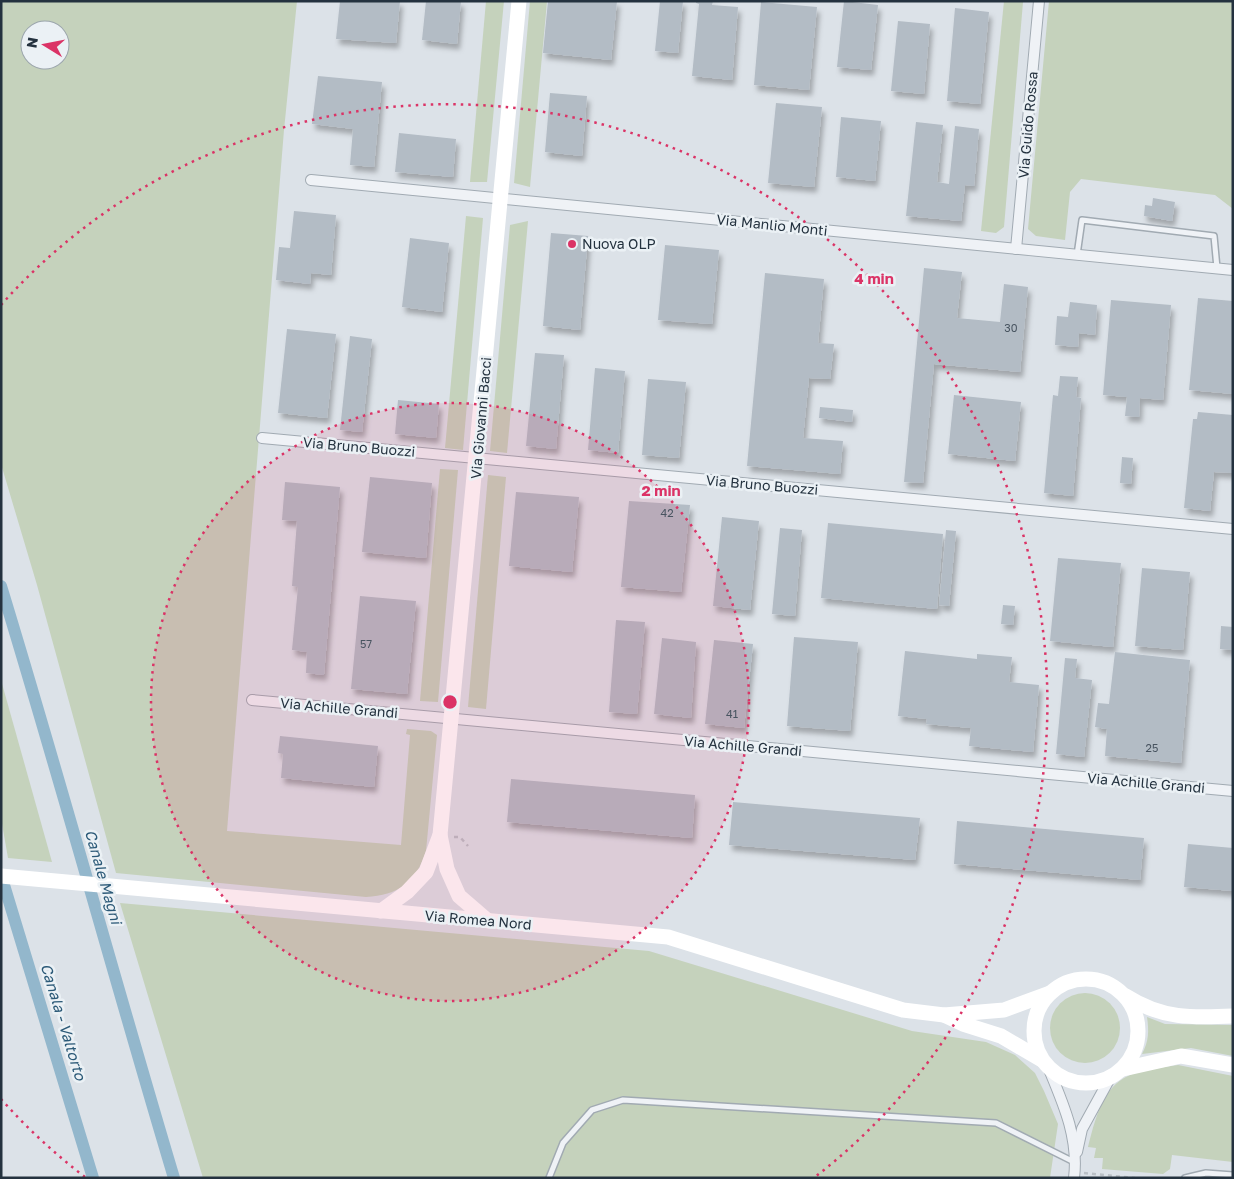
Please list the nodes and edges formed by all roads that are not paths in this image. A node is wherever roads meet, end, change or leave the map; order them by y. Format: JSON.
{"nodes":[{"id":1,"x":519,"y":1,"type":"edge"},
{"id":2,"x":1039,"y":1,"type":"edge"},
{"id":3,"x":311,"y":180,"type":"dead end"},
{"id":4,"x":501,"y":199,"type":"junction"},
{"id":5,"x":1016,"y":249,"type":"junction"},
{"id":6,"x":1077,"y":255,"type":"junction"},
{"id":7,"x":1217,"y":268,"type":"junction"},
{"id":8,"x":1233,"y":270,"type":"edge"},
{"id":9,"x":262,"y":438,"type":"dead end"},
{"id":10,"x":477,"y":458,"type":"junction"},
{"id":11,"x":1233,"y":529,"type":"edge"},
{"id":12,"x":252,"y":700,"type":"dead end"},
{"id":13,"x":453,"y":718,"type":"junction"},
{"id":14,"x":1233,"y":791,"type":"edge"},
{"id":15,"x":440,"y":835,"type":"junction"},
{"id":16,"x":1,"y":876,"type":"edge"},
{"id":17,"x":381,"y":911,"type":"junction"},
{"id":18,"x":488,"y":921,"type":"junction"},
{"id":19,"x":1122,"y":992,"type":"junction"},
{"id":20,"x":1050,"y":993,"type":"junction"},
{"id":21,"x":944,"y":1015,"type":"junction"},
{"id":22,"x":1233,"y":1016,"type":"edge"},
{"id":23,"x":1046,"y":1064,"type":"junction"},
{"id":24,"x":1233,"y":1065,"type":"edge"},
{"id":25,"x":1123,"y":1068,"type":"junction"},
{"id":26,"x":1110,"y":1078,"type":"junction"},
{"id":27,"x":1075,"y":1171,"type":"edge"},
{"id":28,"x":1233,"y":1176,"type":"edge"},
{"id":29,"x":549,"y":1178,"type":"edge"},
{"id":30,"x":1185,"y":1178,"type":"edge"}],
"edges":[{"from":1,"to":4,"type":"main road","name":"Via Giovanni Bacci"},
{"from":2,"to":5,"type":"street","name":"Via Guido Rossa"},
{"from":3,"to":4,"type":"street","name":"Via Manlio Monti"},
{"from":4,"to":5,"type":"street","name":"Via Manlio Monti"},
{"from":4,"to":10,"type":"main road","name":"Via Giovanni Bacci"},
{"from":5,"to":6,"type":"street","name":"Via Manlio Monti"},
{"from":6,"to":7,"type":"street","name":"Via Manlio Monti"},
{"from":6,"to":7,"type":"lane"},
{"from":7,"to":8,"type":"street","name":"Via Manlio Monti"},
{"from":9,"to":10,"type":"street","name":"Via Bruno Buozzi"},
{"from":10,"to":11,"type":"street","name":"Via Bruno Buozzi"},
{"from":10,"to":13,"type":"main road","name":"Via Giovanni Bacci"},
{"from":12,"to":13,"type":"street","name":"Via Achille Grandi"},
{"from":13,"to":14,"type":"street","name":"Via Achille Grandi"},
{"from":13,"to":15,"type":"main road","name":"Via Giovanni Bacci"},
{"from":15,"to":17,"type":"main road","name":"Via Giovanni Bacci"},
{"from":15,"to":18,"type":"main road","name":"Via Giovanni Bacci"},
{"from":16,"to":17,"type":"main road","name":"Via Romea Nord"},
{"from":17,"to":18,"type":"main road","name":"Via Romea Nord"},
{"from":18,"to":21,"type":"main road","name":"Via Romea Nord"},
{"from":19,"to":20,"type":"main road"},
{"from":19,"to":22,"type":"main road"},
{"from":19,"to":25,"type":"main road"},
{"from":20,"to":21,"type":"main road","name":"Via Romea Nord"},
{"from":20,"to":23,"type":"main road"},
{"from":21,"to":23,"type":"main road","name":"Via Romea Nord"},
{"from":23,"to":26,"type":"main road"},
{"from":23,"to":27,"type":"street"},
{"from":24,"to":25,"type":"main road"},
{"from":25,"to":26,"type":"main road"},
{"from":26,"to":27,"type":"street"},
{"from":27,"to":29,"type":"lane"},
{"from":28,"to":30,"type":"lane"}]}
